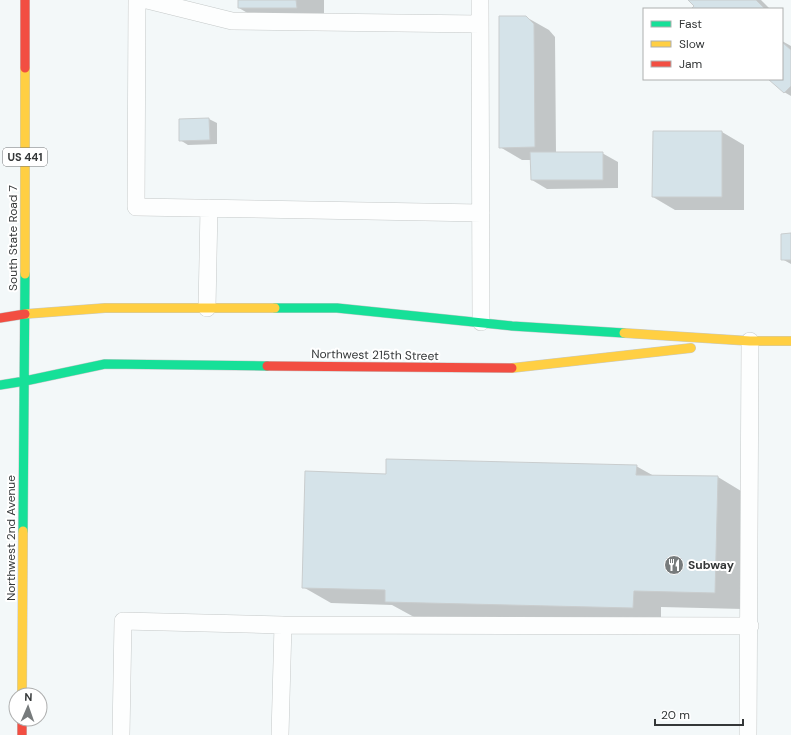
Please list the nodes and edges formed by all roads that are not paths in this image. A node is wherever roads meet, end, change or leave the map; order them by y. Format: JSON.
{"nodes":[{"id":1,"x":25,"y":0,"type":"edge"},
{"id":2,"x":137,"y":0,"type":"edge"},
{"id":3,"x":147,"y":0,"type":"edge"},
{"id":4,"x":480,"y":0,"type":"edge"},
{"id":5,"x":480,"y":24,"type":"junction"},
{"id":6,"x":209,"y":208,"type":"junction"},
{"id":7,"x":481,"y":213,"type":"junction"},
{"id":8,"x":207,"y":308,"type":"junction"},
{"id":9,"x":25,"y":314,"type":"junction"},
{"id":10,"x":0,"y":318,"type":"edge"},
{"id":11,"x":481,"y":322,"type":"junction"},
{"id":12,"x":750,"y":341,"type":"junction"},
{"id":13,"x":791,"y":341,"type":"edge"},
{"id":14,"x":25,"y":381,"type":"junction"},
{"id":15,"x":0,"y":385,"type":"edge"},
{"id":16,"x":283,"y":624,"type":"junction"},
{"id":17,"x":750,"y":626,"type":"junction"},
{"id":18,"x":22,"y":687,"type":"edge"},
{"id":19,"x":121,"y":735,"type":"edge"},
{"id":20,"x":280,"y":735,"type":"edge"},
{"id":21,"x":748,"y":735,"type":"edge"}],
"edges":[{"from":1,"to":9,"type":"street","name":"South State Road 7","number":"US 441"},
{"from":2,"to":6,"type":"lane"},
{"from":3,"to":5,"type":"lane"},
{"from":4,"to":5,"type":"lane"},
{"from":5,"to":7,"type":"lane"},
{"from":6,"to":7,"type":"lane"},
{"from":6,"to":8,"type":"lane"},
{"from":7,"to":11,"type":"lane"},
{"from":8,"to":9,"type":"street","name":"Northwest 215th Street"},
{"from":8,"to":11,"type":"street","name":"Northwest 215th Street"},
{"from":9,"to":10,"type":"street","name":"Northwest 215th Street"},
{"from":9,"to":14,"type":"street","name":"South State Road 7","number":"US 441"},
{"from":11,"to":12,"type":"street","name":"Northwest 215th Street"},
{"from":12,"to":13,"type":"street","name":"Northwest 215th Street"},
{"from":12,"to":14,"type":"street","name":"Northwest 215th Street"},
{"from":12,"to":17,"type":"lane"},
{"from":14,"to":15,"type":"street","name":"Northwest 215th Street"},
{"from":14,"to":18,"type":"street","name":"Northwest 2nd Avenue","number":"US 441"},
{"from":16,"to":17,"type":"lane"},
{"from":16,"to":19,"type":"lane"},
{"from":16,"to":20,"type":"lane"},
{"from":17,"to":21,"type":"lane"}]}
